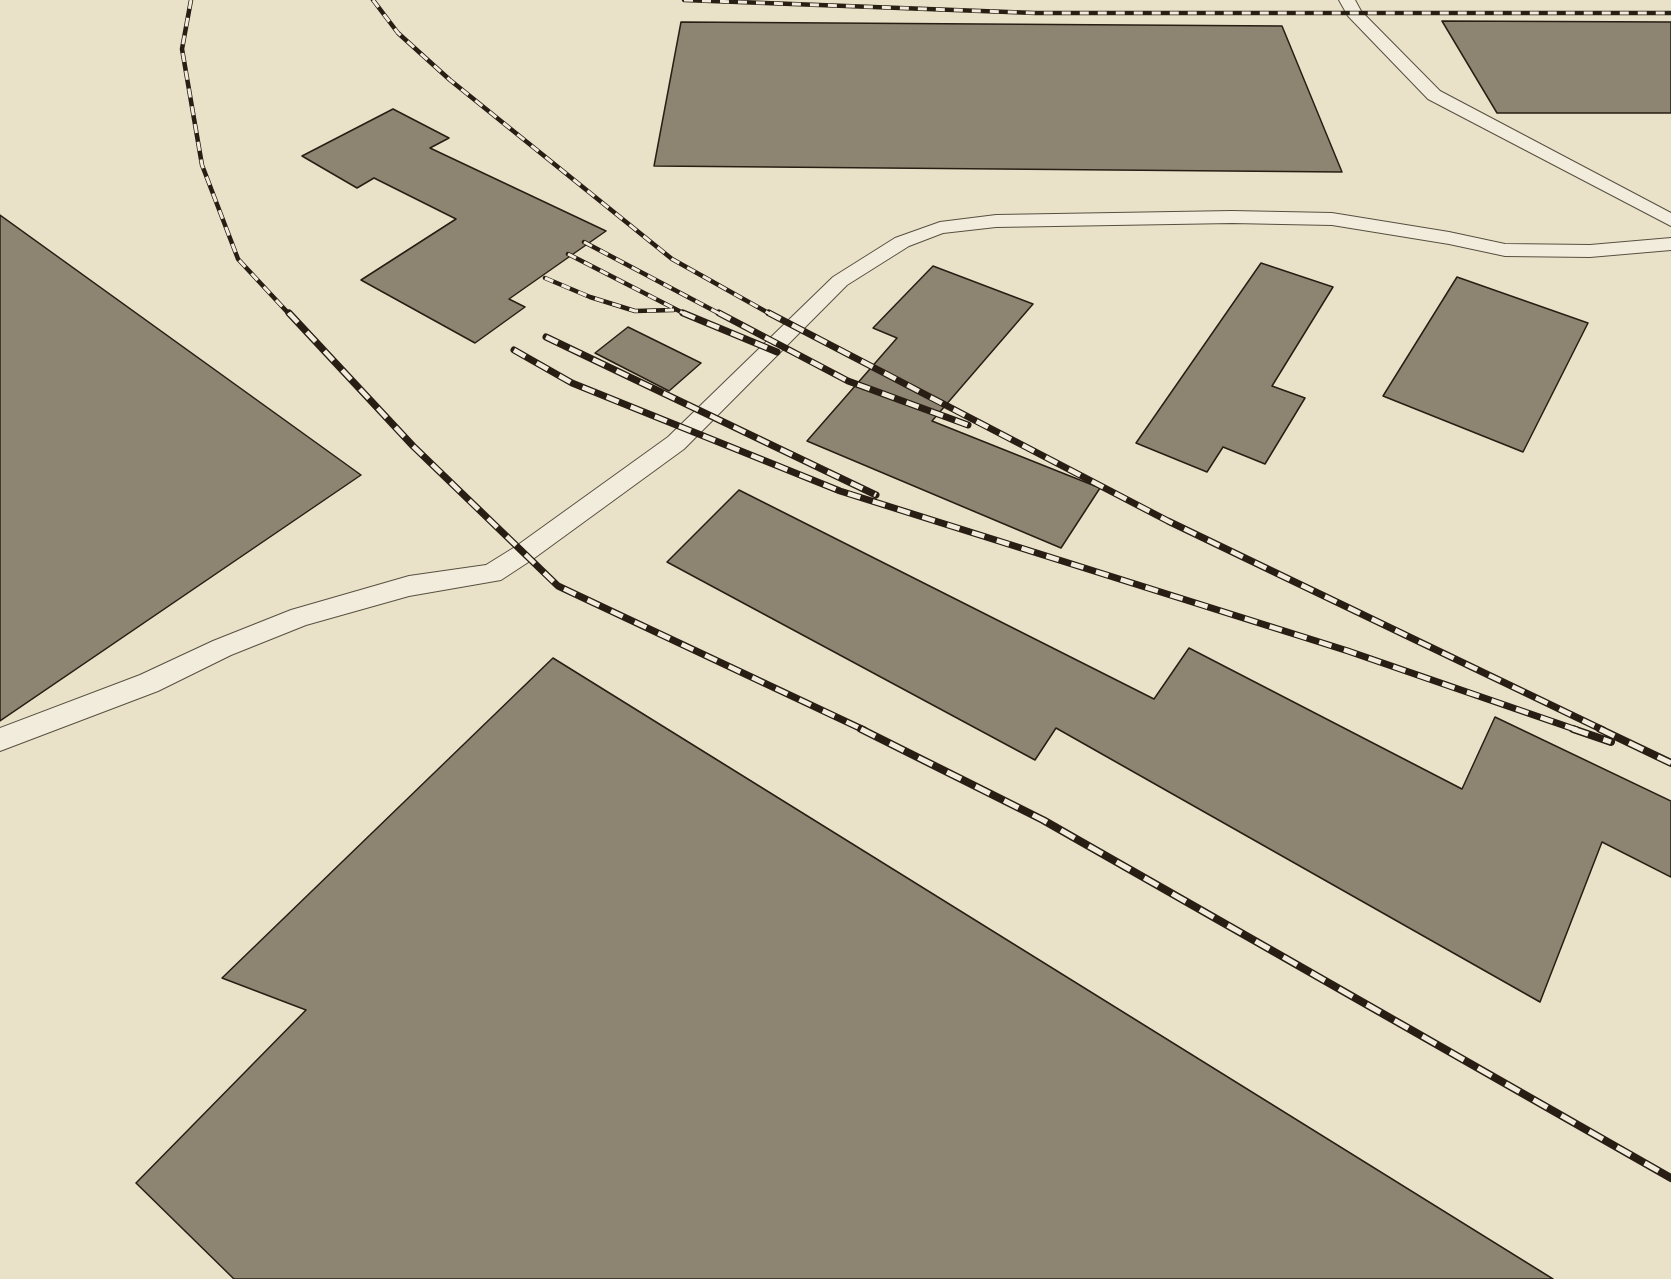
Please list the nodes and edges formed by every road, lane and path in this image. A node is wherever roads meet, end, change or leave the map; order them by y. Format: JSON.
{"nodes":[{"id":1,"x":1347,"y":0,"type":"edge"},
{"id":2,"x":1671,"y":220,"type":"edge"},
{"id":3,"x":1671,"y":244,"type":"edge"},
{"id":4,"x":0,"y":740,"type":"edge"}],
"edges":[{"from":1,"to":2,"type":"lane"},
{"from":3,"to":4,"type":"lane"}]}
